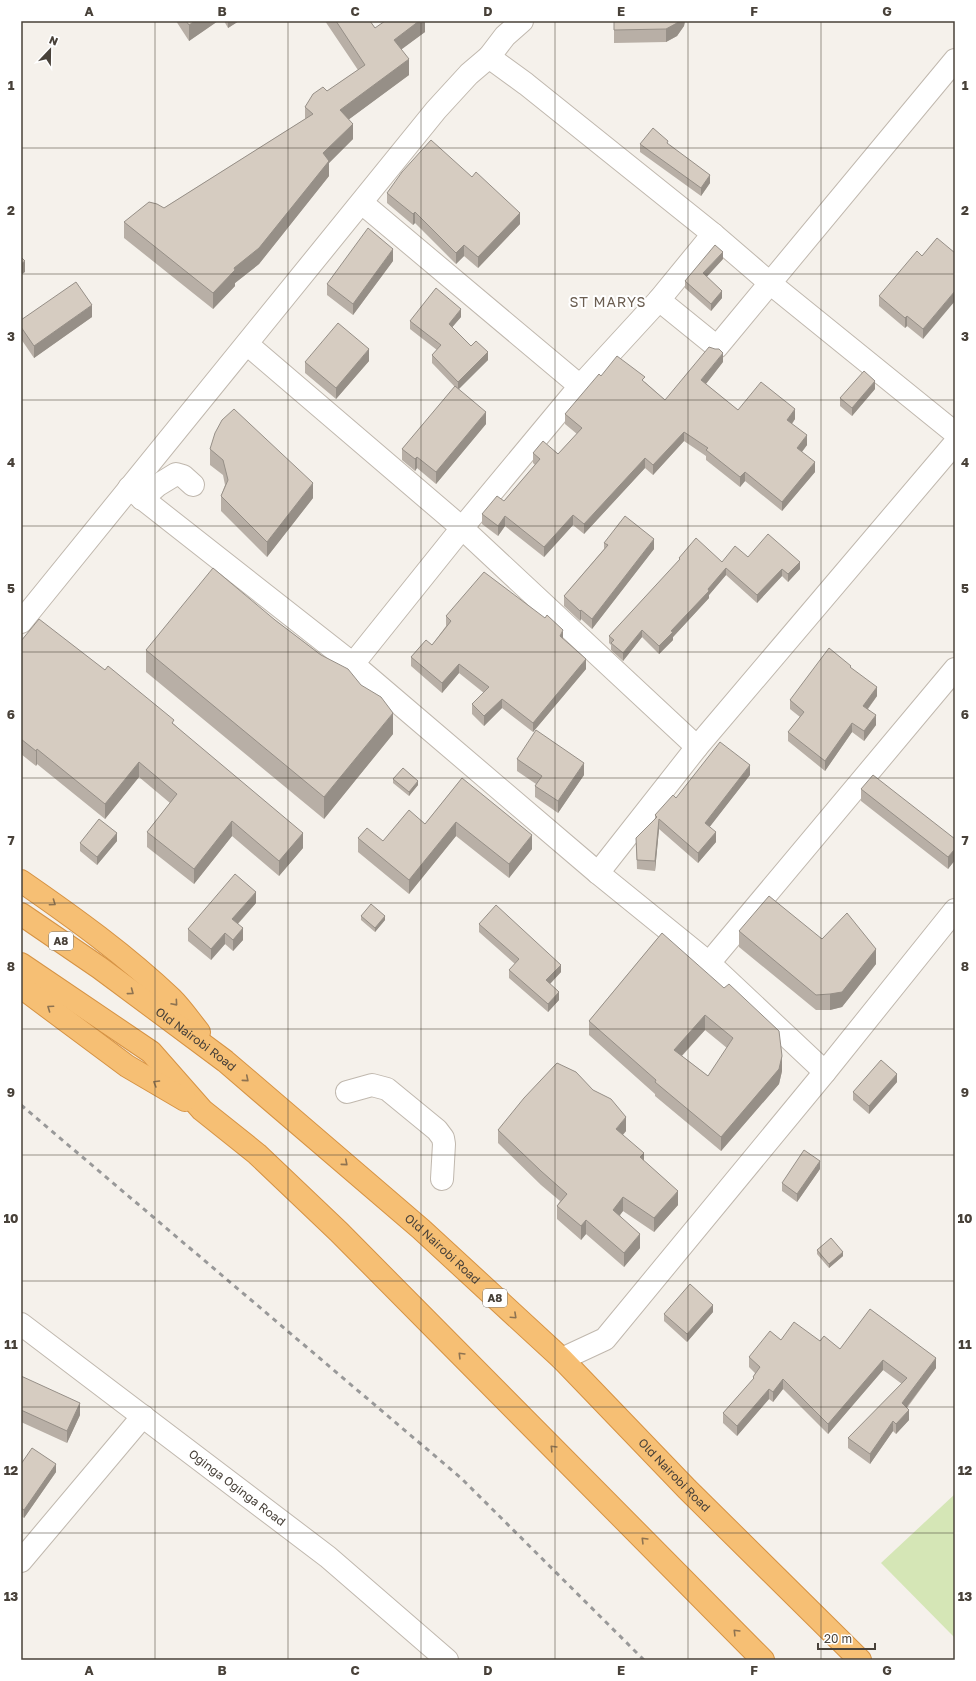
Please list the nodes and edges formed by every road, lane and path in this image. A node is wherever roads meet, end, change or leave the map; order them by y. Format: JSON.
{"nodes":[{"id":1,"x":522,"y":21,"type":"edge"},
{"id":2,"x":489,"y":57,"type":"junction"},
{"id":3,"x":955,"y":60,"type":"edge"},
{"id":4,"x":362,"y":203,"type":"junction"},
{"id":5,"x":713,"y":234,"type":"junction"},
{"id":6,"x":771,"y":284,"type":"junction"},
{"id":7,"x":659,"y":300,"type":"junction"},
{"id":8,"x":247,"y":344,"type":"junction"},
{"id":9,"x":580,"y":386,"type":"junction"},
{"id":10,"x":955,"y":433,"type":"edge"},
{"id":11,"x":955,"y":443,"type":"edge"},
{"id":12,"x":193,"y":485,"type":"dead end"},
{"id":13,"x":136,"y":493,"type":"junction"},
{"id":14,"x":462,"y":528,"type":"junction"},
{"id":15,"x":21,"y":622,"type":"edge"},
{"id":16,"x":352,"y":664,"type":"junction"},
{"id":17,"x":955,"y":669,"type":"edge"},
{"id":18,"x":697,"y":747,"type":"junction"},
{"id":19,"x":598,"y":873,"type":"junction"},
{"id":20,"x":21,"y":881,"type":"edge"},
{"id":21,"x":955,"y":910,"type":"edge"},
{"id":22,"x":21,"y":914,"type":"edge"},
{"id":23,"x":709,"y":963,"type":"junction"},
{"id":24,"x":21,"y":964,"type":"edge"},
{"id":25,"x":21,"y":988,"type":"edge"},
{"id":26,"x":225,"y":1061,"type":"junction"},
{"id":27,"x":825,"y":1072,"type":"junction"},
{"id":28,"x":348,"y":1092,"type":"dead end"},
{"id":29,"x":202,"y":1110,"type":"junction"},
{"id":30,"x":442,"y":1179,"type":"dead end"},
{"id":31,"x":21,"y":1324,"type":"edge"},
{"id":32,"x":562,"y":1359,"type":"junction"},
{"id":33,"x":143,"y":1416,"type":"junction"},
{"id":34,"x":21,"y":1561,"type":"edge"},
{"id":35,"x":447,"y":1660,"type":"edge"},
{"id":36,"x":763,"y":1660,"type":"edge"},
{"id":37,"x":860,"y":1660,"type":"edge"}],
"edges":[{"from":1,"to":2,"type":"street"},
{"from":2,"to":4,"type":"street"},
{"from":2,"to":5,"type":"street"},
{"from":3,"to":6,"type":"street"},
{"from":4,"to":8,"type":"street"},
{"from":4,"to":9,"type":"street"},
{"from":5,"to":6,"type":"street"},
{"from":5,"to":7,"type":"street"},
{"from":6,"to":7,"type":"street"},
{"from":6,"to":10,"type":"street"},
{"from":7,"to":9,"type":"street"},
{"from":8,"to":13,"type":"street"},
{"from":8,"to":14,"type":"street"},
{"from":9,"to":14,"type":"street"},
{"from":11,"to":18,"type":"street"},
{"from":12,"to":13,"type":"street"},
{"from":13,"to":15,"type":"street"},
{"from":13,"to":16,"type":"street"},
{"from":14,"to":16,"type":"street"},
{"from":14,"to":18,"type":"street"},
{"from":16,"to":19,"type":"street"},
{"from":17,"to":23,"type":"street"},
{"from":18,"to":19,"type":"street"},
{"from":19,"to":23,"type":"street"},
{"from":20,"to":26,"type":"highway","one_way":true},
{"from":21,"to":27,"type":"street"},
{"from":22,"to":26,"type":"highway","name":"Old Nairobi Road","number":"A8","one_way":true},
{"from":23,"to":27,"type":"street"},
{"from":24,"to":29,"type":"highway"},
{"from":29,"to":25,"type":"highway","one_way":true},
{"from":26,"to":32,"type":"highway","name":"Old Nairobi Road","number":"A8","one_way":true},
{"from":27,"to":32,"type":"street"},
{"from":28,"to":30,"type":"street"},
{"from":36,"to":29,"type":"highway","one_way":true},
{"from":31,"to":33,"type":"street","name":"Oginga Oginga Road"},
{"from":32,"to":37,"type":"highway","name":"Old Nairobi Road","number":"A8"},
{"from":33,"to":34,"type":"street"},
{"from":33,"to":35,"type":"street","name":"Oginga Oginga Road"}]}
